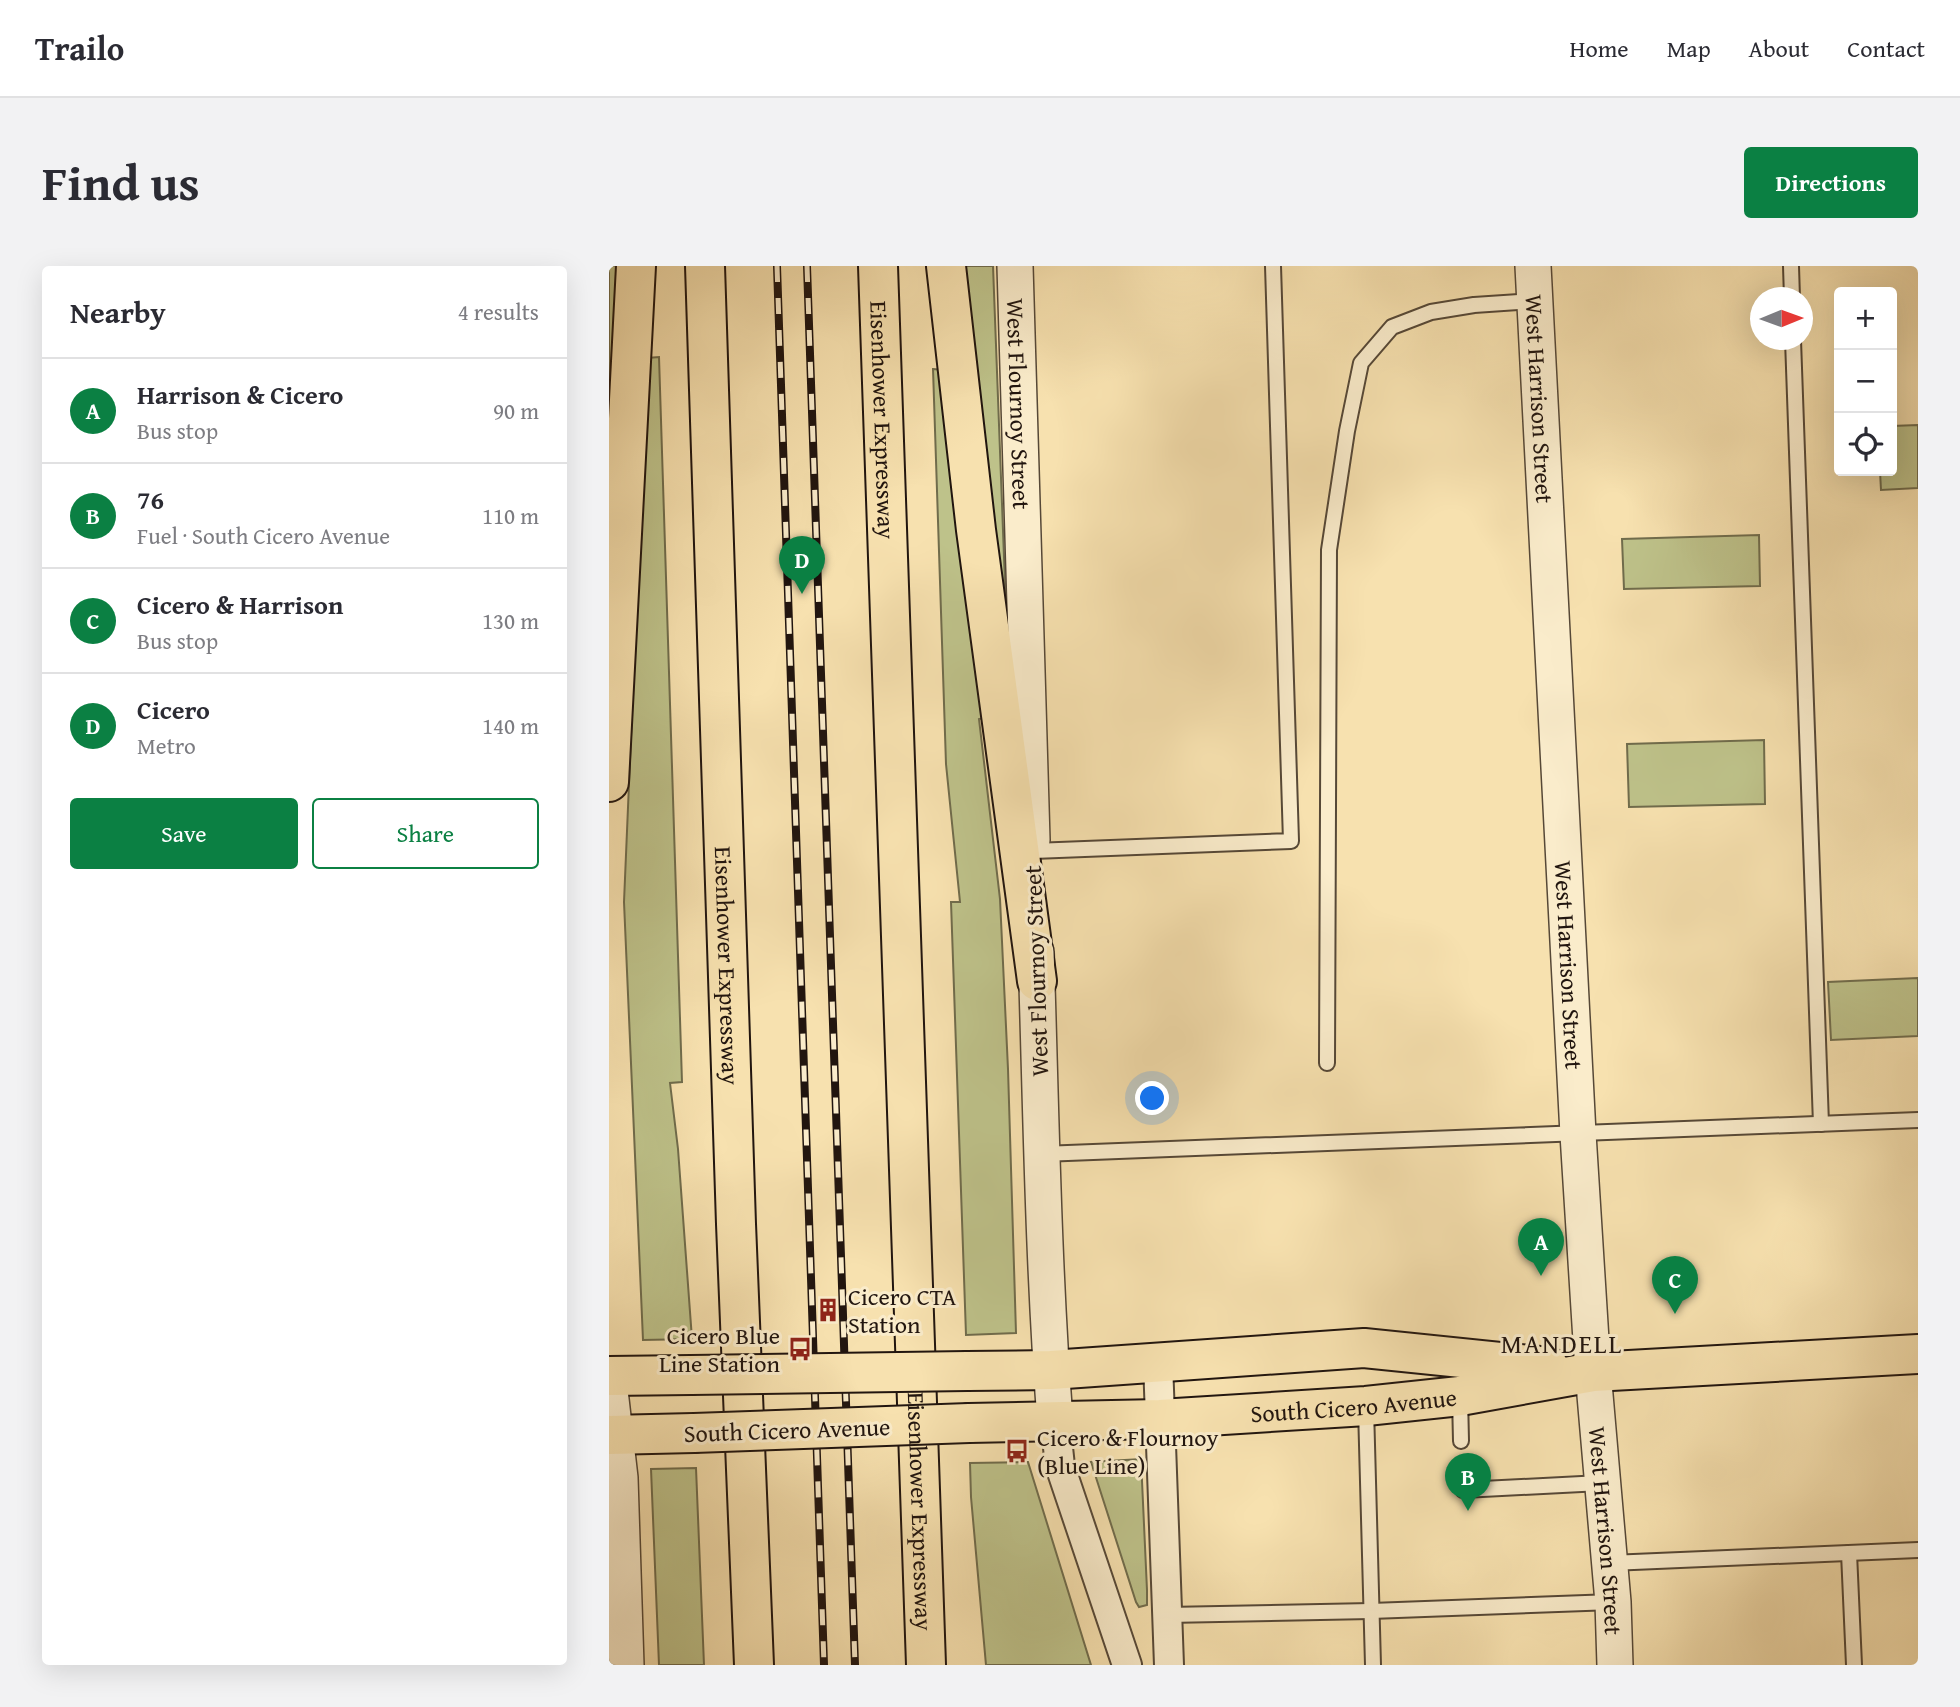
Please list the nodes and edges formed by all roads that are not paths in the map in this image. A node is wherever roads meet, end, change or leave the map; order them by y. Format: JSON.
{"nodes":[{"id":1,"x":636,"y":266,"type":"edge"},
{"id":2,"x":705,"y":266,"type":"edge"},
{"id":3,"x":878,"y":266,"type":"edge"},
{"id":4,"x":946,"y":266,"type":"edge"},
{"id":5,"x":1015,"y":266,"type":"edge"},
{"id":6,"x":1273,"y":266,"type":"edge"},
{"id":7,"x":1533,"y":266,"type":"edge"},
{"id":8,"x":1791,"y":266,"type":"edge"},
{"id":9,"x":1792,"y":287,"type":"edge"},
{"id":10,"x":1535,"y":301,"type":"junction"},
{"id":11,"x":1793,"y":350,"type":"edge"},
{"id":12,"x":609,"y":782,"type":"edge"},
{"id":13,"x":1033,"y":851,"type":"junction"},
{"id":14,"x":1037,"y":981,"type":"junction"},
{"id":15,"x":1327,"y":1063,"type":"dead end"},
{"id":16,"x":1918,"y":1120,"type":"edge"},
{"id":17,"x":1821,"y":1124,"type":"junction"},
{"id":18,"x":1578,"y":1134,"type":"junction"},
{"id":19,"x":1041,"y":1154,"type":"junction"},
{"id":20,"x":1918,"y":1354,"type":"edge"},
{"id":21,"x":1158,"y":1362,"type":"junction"},
{"id":22,"x":1051,"y":1370,"type":"junction"},
{"id":23,"x":1593,"y":1372,"type":"junction"},
{"id":24,"x":609,"y":1377,"type":"edge"},
{"id":25,"x":609,"y":1382,"type":"edge"},
{"id":26,"x":1460,"y":1396,"type":"junction"},
{"id":27,"x":1366,"y":1406,"type":"junction"},
{"id":28,"x":1160,"y":1419,"type":"junction"},
{"id":29,"x":1055,"y":1420,"type":"junction"},
{"id":30,"x":612,"y":1435,"type":"edge"},
{"id":31,"x":1461,"y":1441,"type":"dead end"},
{"id":32,"x":1462,"y":1474,"type":"dead end"},
{"id":33,"x":1603,"y":1483,"type":"junction"},
{"id":34,"x":1918,"y":1550,"type":"edge"},
{"id":35,"x":1849,"y":1553,"type":"junction"},
{"id":36,"x":1610,"y":1563,"type":"junction"},
{"id":37,"x":1613,"y":1602,"type":"junction"},
{"id":38,"x":1371,"y":1611,"type":"junction"},
{"id":39,"x":1167,"y":1615,"type":"junction"},
{"id":40,"x":626,"y":1665,"type":"edge"},
{"id":41,"x":754,"y":1665,"type":"edge"},
{"id":42,"x":926,"y":1665,"type":"edge"},
{"id":43,"x":1127,"y":1665,"type":"edge"},
{"id":44,"x":1169,"y":1665,"type":"edge"},
{"id":45,"x":1373,"y":1665,"type":"edge"},
{"id":46,"x":1615,"y":1665,"type":"edge"},
{"id":47,"x":1854,"y":1665,"type":"edge"}],
"edges":[{"from":1,"to":12,"type":"main road"},
{"from":2,"to":41,"type":"main road","name":"Eisenhower Expressway"},
{"from":3,"to":42,"type":"main road","name":"Eisenhower Expressway"},
{"from":4,"to":14,"type":"main road"},
{"from":5,"to":13,"type":"street","name":"West Flournoy Street"},
{"from":6,"to":13,"type":"lane"},
{"from":7,"to":10,"type":"street","name":"West Harrison Street"},
{"from":8,"to":9,"type":"lane"},
{"from":10,"to":15,"type":"lane"},
{"from":10,"to":18,"type":"street","name":"West Harrison Street"},
{"from":11,"to":17,"type":"lane"},
{"from":13,"to":14,"type":"street","name":"West Flournoy Street"},
{"from":14,"to":19,"type":"street","name":"West Flournoy Street"},
{"from":16,"to":17,"type":"lane"},
{"from":17,"to":18,"type":"lane"},
{"from":18,"to":19,"type":"lane"},
{"from":18,"to":23,"type":"street","name":"West Harrison Street"},
{"from":19,"to":22,"type":"street","name":"West Flournoy Street"},
{"from":20,"to":23,"type":"main road","name":"South Cicero Avenue"},
{"from":21,"to":22,"type":"main road","name":"South Cicero Avenue"},
{"from":21,"to":23,"type":"main road","name":"South Cicero Avenue"},
{"from":21,"to":28,"type":"street"},
{"from":22,"to":24,"type":"main road","name":"South Cicero Avenue","bridge":true},
{"from":22,"to":29,"type":"street","name":"West Flournoy Street"},
{"from":23,"to":26,"type":"main road","name":"South Cicero Avenue"},
{"from":23,"to":33,"type":"street","name":"West Harrison Street"},
{"from":25,"to":30,"type":"street"},
{"from":26,"to":27,"type":"main road","name":"South Cicero Avenue"},
{"from":26,"to":31,"type":"lane"},
{"from":27,"to":28,"type":"main road","name":"South Cicero Avenue"},
{"from":27,"to":38,"type":"lane"},
{"from":28,"to":29,"type":"main road","name":"South Cicero Avenue"},
{"from":28,"to":39,"type":"street"},
{"from":29,"to":30,"type":"main road","name":"South Cicero Avenue","bridge":true},
{"from":29,"to":43,"type":"street","name":"West Flournoy Street"},
{"from":30,"to":40,"type":"street"},
{"from":32,"to":33,"type":"lane"},
{"from":33,"to":36,"type":"street","name":"West Harrison Street"},
{"from":34,"to":35,"type":"lane"},
{"from":35,"to":36,"type":"lane"},
{"from":35,"to":47,"type":"lane"},
{"from":36,"to":37,"type":"street","name":"West Harrison Street"},
{"from":37,"to":38,"type":"lane"},
{"from":37,"to":46,"type":"street","name":"West Harrison Street"},
{"from":38,"to":39,"type":"lane"},
{"from":38,"to":45,"type":"lane"},
{"from":39,"to":44,"type":"street"}]}
